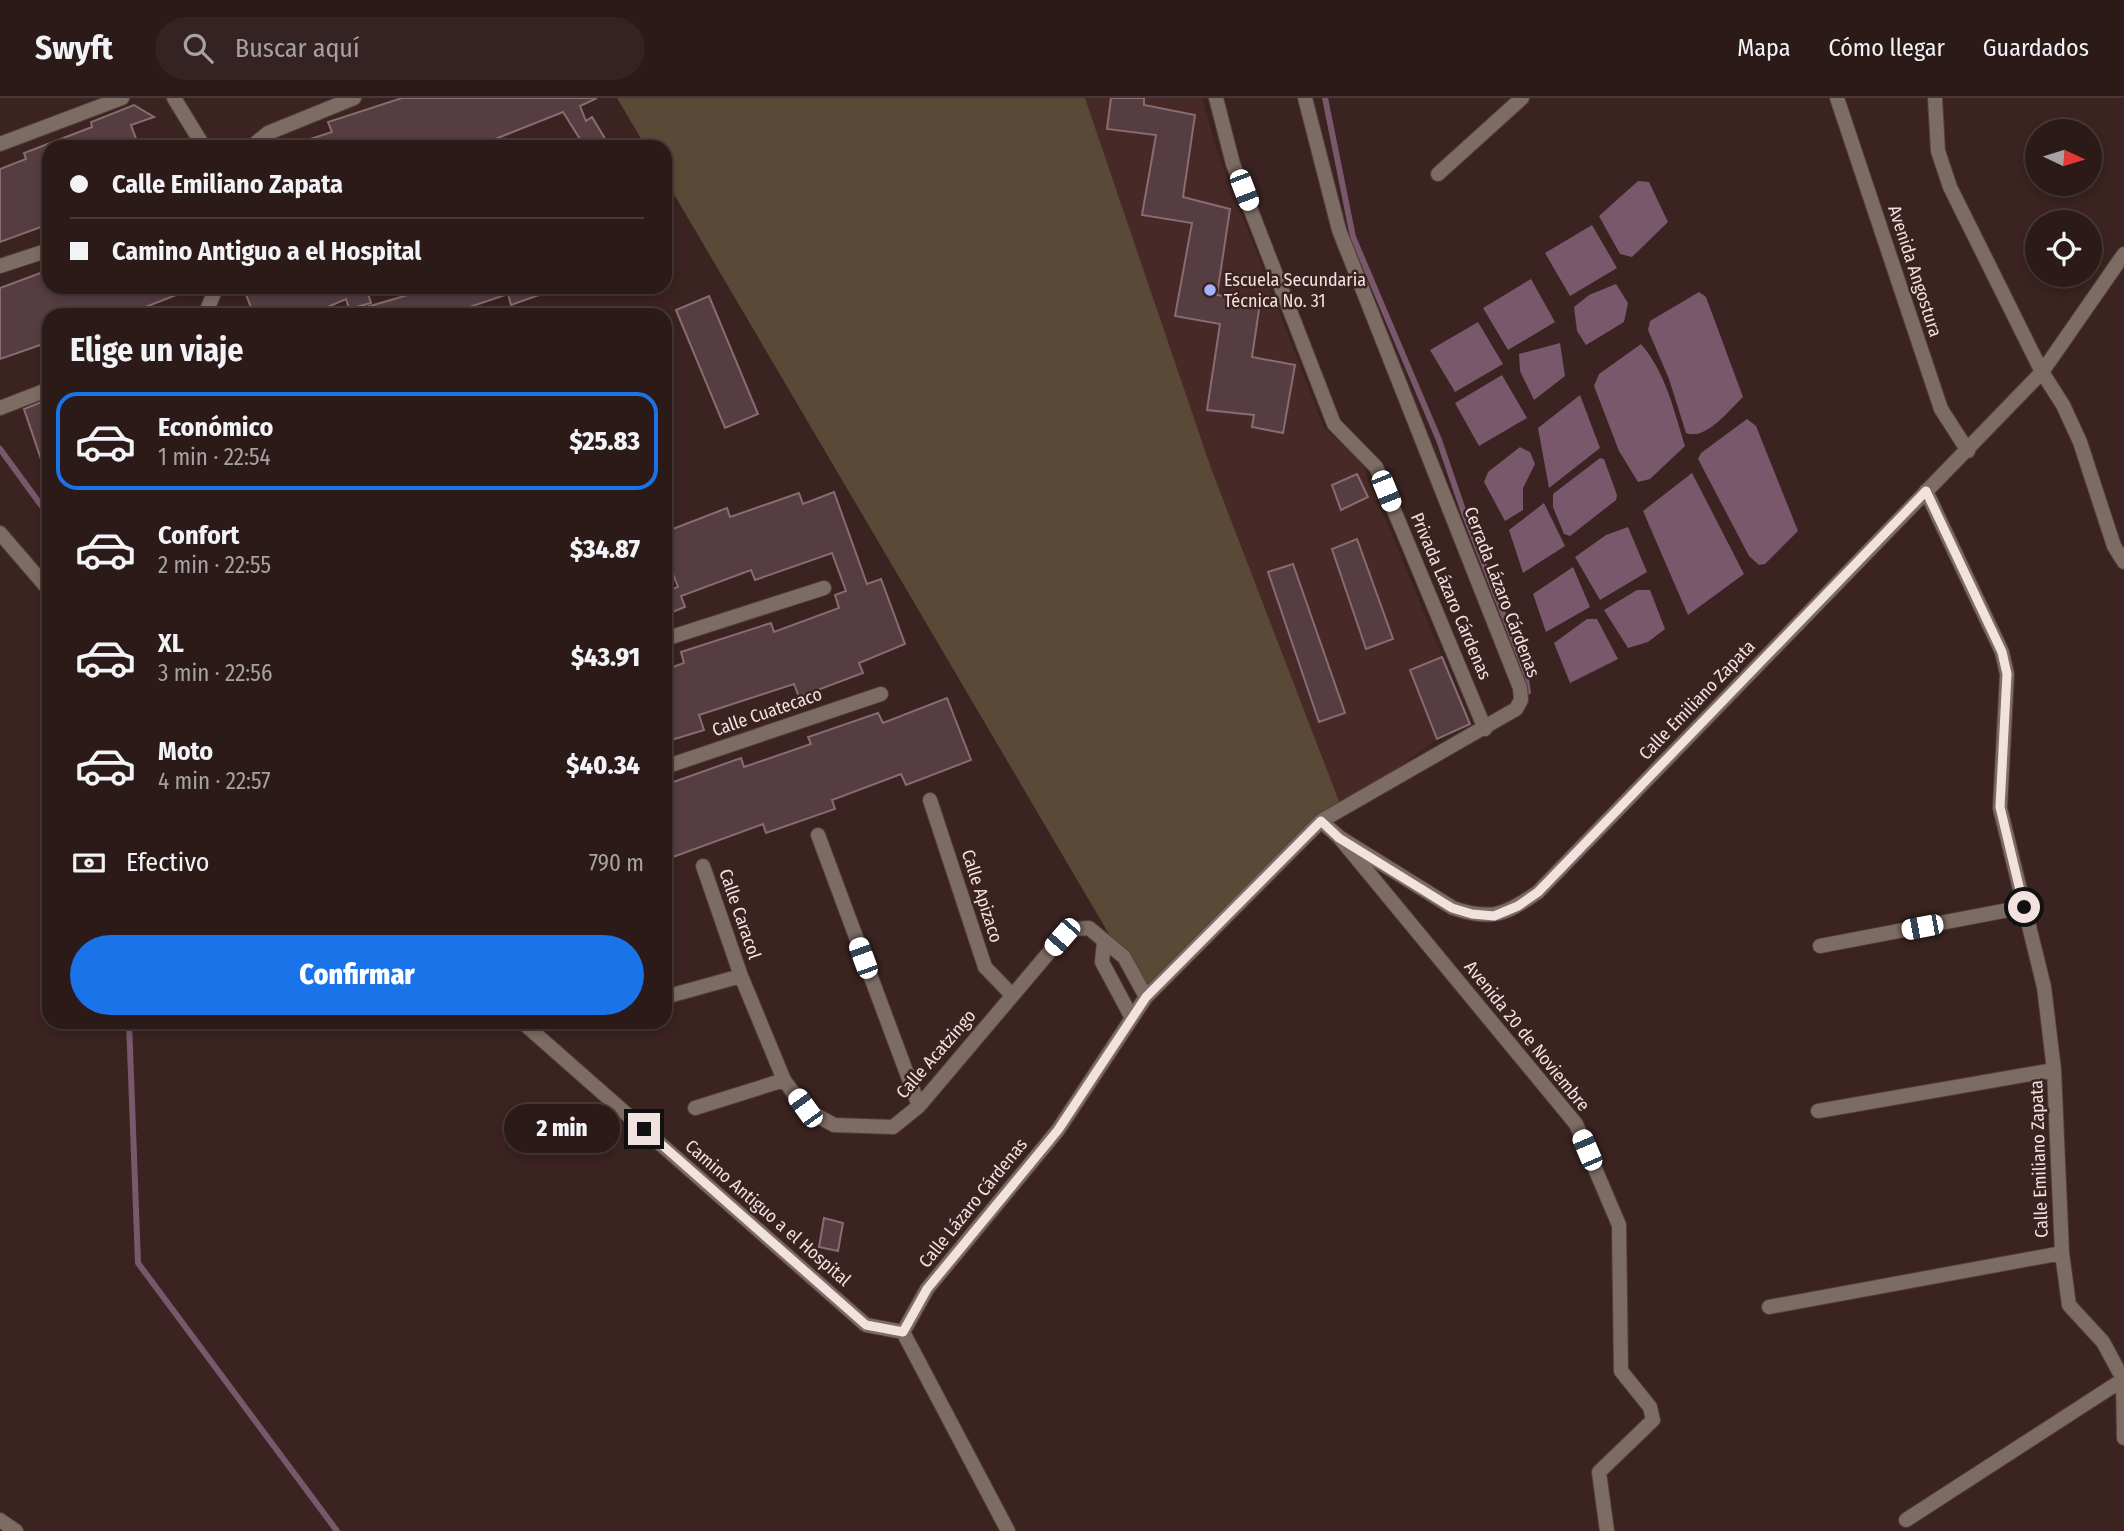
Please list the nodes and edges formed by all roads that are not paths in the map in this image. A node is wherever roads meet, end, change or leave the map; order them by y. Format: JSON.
{"nodes":[{"id":1,"x":122,"y":98,"type":"edge"},
{"id":2,"x":174,"y":98,"type":"edge"},
{"id":3,"x":354,"y":98,"type":"edge"},
{"id":4,"x":1216,"y":98,"type":"edge"},
{"id":5,"x":1305,"y":98,"type":"edge"},
{"id":6,"x":1522,"y":98,"type":"edge"},
{"id":7,"x":1837,"y":98,"type":"edge"},
{"id":8,"x":1935,"y":98,"type":"edge"},
{"id":9,"x":200,"y":140,"type":"edge"},
{"id":10,"x":260,"y":140,"type":"edge"},
{"id":11,"x":0,"y":144,"type":"edge"},
{"id":12,"x":1438,"y":174,"type":"dead end"},
{"id":13,"x":42,"y":252,"type":"edge"},
{"id":14,"x":2124,"y":254,"type":"edge"},
{"id":15,"x":0,"y":266,"type":"edge"},
{"id":16,"x":2042,"y":372,"type":"junction"},
{"id":17,"x":42,"y":392,"type":"edge"},
{"id":18,"x":0,"y":408,"type":"edge"},
{"id":19,"x":1968,"y":451,"type":"junction"},
{"id":20,"x":1926,"y":491,"type":"junction"},
{"id":21,"x":0,"y":533,"type":"edge"},
{"id":22,"x":2124,"y":562,"type":"edge"},
{"id":23,"x":42,"y":582,"type":"edge"},
{"id":24,"x":824,"y":588,"type":"dead end"},
{"id":25,"x":672,"y":637,"type":"edge"},
{"id":26,"x":881,"y":694,"type":"dead end"},
{"id":27,"x":1485,"y":729,"type":"junction"},
{"id":28,"x":672,"y":765,"type":"edge"},
{"id":29,"x":930,"y":800,"type":"dead end"},
{"id":30,"x":1321,"y":821,"type":"junction"},
{"id":31,"x":818,"y":835,"type":"dead end"},
{"id":32,"x":1339,"y":838,"type":"junction"},
{"id":33,"x":703,"y":866,"type":"dead end"},
{"id":34,"x":2024,"y":907,"type":"junction"},
{"id":35,"x":1104,"y":941,"type":"junction"},
{"id":36,"x":1820,"y":946,"type":"dead end"},
{"id":37,"x":741,"y":976,"type":"junction"},
{"id":38,"x":672,"y":995,"type":"edge"},
{"id":39,"x":1012,"y":995,"type":"junction"},
{"id":40,"x":1146,"y":997,"type":"junction"},
{"id":41,"x":1132,"y":1018,"type":"junction"},
{"id":42,"x":530,"y":1029,"type":"edge"},
{"id":43,"x":2054,"y":1070,"type":"junction"},
{"id":44,"x":784,"y":1080,"type":"junction"},
{"id":45,"x":919,"y":1106,"type":"junction"},
{"id":46,"x":695,"y":1108,"type":"dead end"},
{"id":47,"x":1818,"y":1111,"type":"dead end"},
{"id":48,"x":2062,"y":1253,"type":"junction"},
{"id":49,"x":1769,"y":1307,"type":"dead end"},
{"id":50,"x":903,"y":1332,"type":"junction"},
{"id":51,"x":2124,"y":1378,"type":"edge"},
{"id":52,"x":2124,"y":1438,"type":"edge"},
{"id":53,"x":0,"y":1520,"type":"edge"},
{"id":54,"x":1906,"y":1520,"type":"dead end"},
{"id":55,"x":16,"y":1531,"type":"edge"},
{"id":56,"x":1008,"y":1531,"type":"edge"},
{"id":57,"x":1607,"y":1531,"type":"edge"}],
"edges":[{"from":1,"to":11,"type":"street"},
{"from":2,"to":9,"type":"street"},
{"from":3,"to":10,"type":"street"},
{"from":4,"to":27,"type":"street","name":"Privada Lázaro Cárdenas"},
{"from":5,"to":27,"type":"street","name":"Cerrada Lázaro Cárdenas"},
{"from":6,"to":12,"type":"street"},
{"from":7,"to":19,"type":"street","name":"Avenida Angostura"},
{"from":8,"to":16,"type":"street"},
{"from":13,"to":15,"type":"street"},
{"from":14,"to":16,"type":"street","name":"Calle Emiliano Zapata"},
{"from":16,"to":19,"type":"street","name":"Calle Emiliano Zapata"},
{"from":16,"to":22,"type":"street"},
{"from":17,"to":18,"type":"street"},
{"from":19,"to":20,"type":"street","name":"Calle Emiliano Zapata"},
{"from":20,"to":32,"type":"street","name":"Calle Emiliano Zapata"},
{"from":20,"to":34,"type":"street","name":"Calle Emiliano Zapata"},
{"from":21,"to":23,"type":"street"},
{"from":24,"to":25,"type":"street"},
{"from":26,"to":28,"type":"street","name":"Calle Cuatecaco"},
{"from":27,"to":30,"type":"street","name":"Cerrada Lázaro Cárdenas"},
{"from":29,"to":39,"type":"street","name":"Calle Apizaco"},
{"from":30,"to":32,"type":"street","name":"Avenida 20 de Noviembre"},
{"from":30,"to":40,"type":"street","name":"Cerrada Lázaro Cárdenas"},
{"from":31,"to":45,"type":"street"},
{"from":32,"to":57,"type":"street","name":"Avenida 20 de Noviembre"},
{"from":33,"to":37,"type":"street","name":"Calle Caracol"},
{"from":34,"to":36,"type":"street"},
{"from":34,"to":43,"type":"street","name":"Calle Emiliano Zapata"},
{"from":35,"to":39,"type":"street","name":"Calle Acatzingo"},
{"from":35,"to":40,"type":"street"},
{"from":35,"to":41,"type":"street"},
{"from":37,"to":38,"type":"street","name":"Calle Caracol"},
{"from":37,"to":44,"type":"street","name":"Calle Caracol"},
{"from":39,"to":45,"type":"street","name":"Calle Acatzingo"},
{"from":40,"to":41,"type":"street","name":"Cerrada Lázaro Cárdenas"},
{"from":41,"to":50,"type":"street","name":"Calle Lázaro Cárdenas"},
{"from":42,"to":50,"type":"street","name":"Camino Antiguo a el Hospital"},
{"from":43,"to":47,"type":"street"},
{"from":43,"to":48,"type":"street","name":"Calle Emiliano Zapata"},
{"from":44,"to":45,"type":"street","name":"Calle Acatzingo"},
{"from":44,"to":46,"type":"street"},
{"from":48,"to":49,"type":"street"},
{"from":48,"to":51,"type":"street","name":"Calle Emiliano Zapata"},
{"from":50,"to":56,"type":"street"},
{"from":51,"to":52,"type":"street"},
{"from":51,"to":54,"type":"street"},
{"from":53,"to":55,"type":"street"}]}
